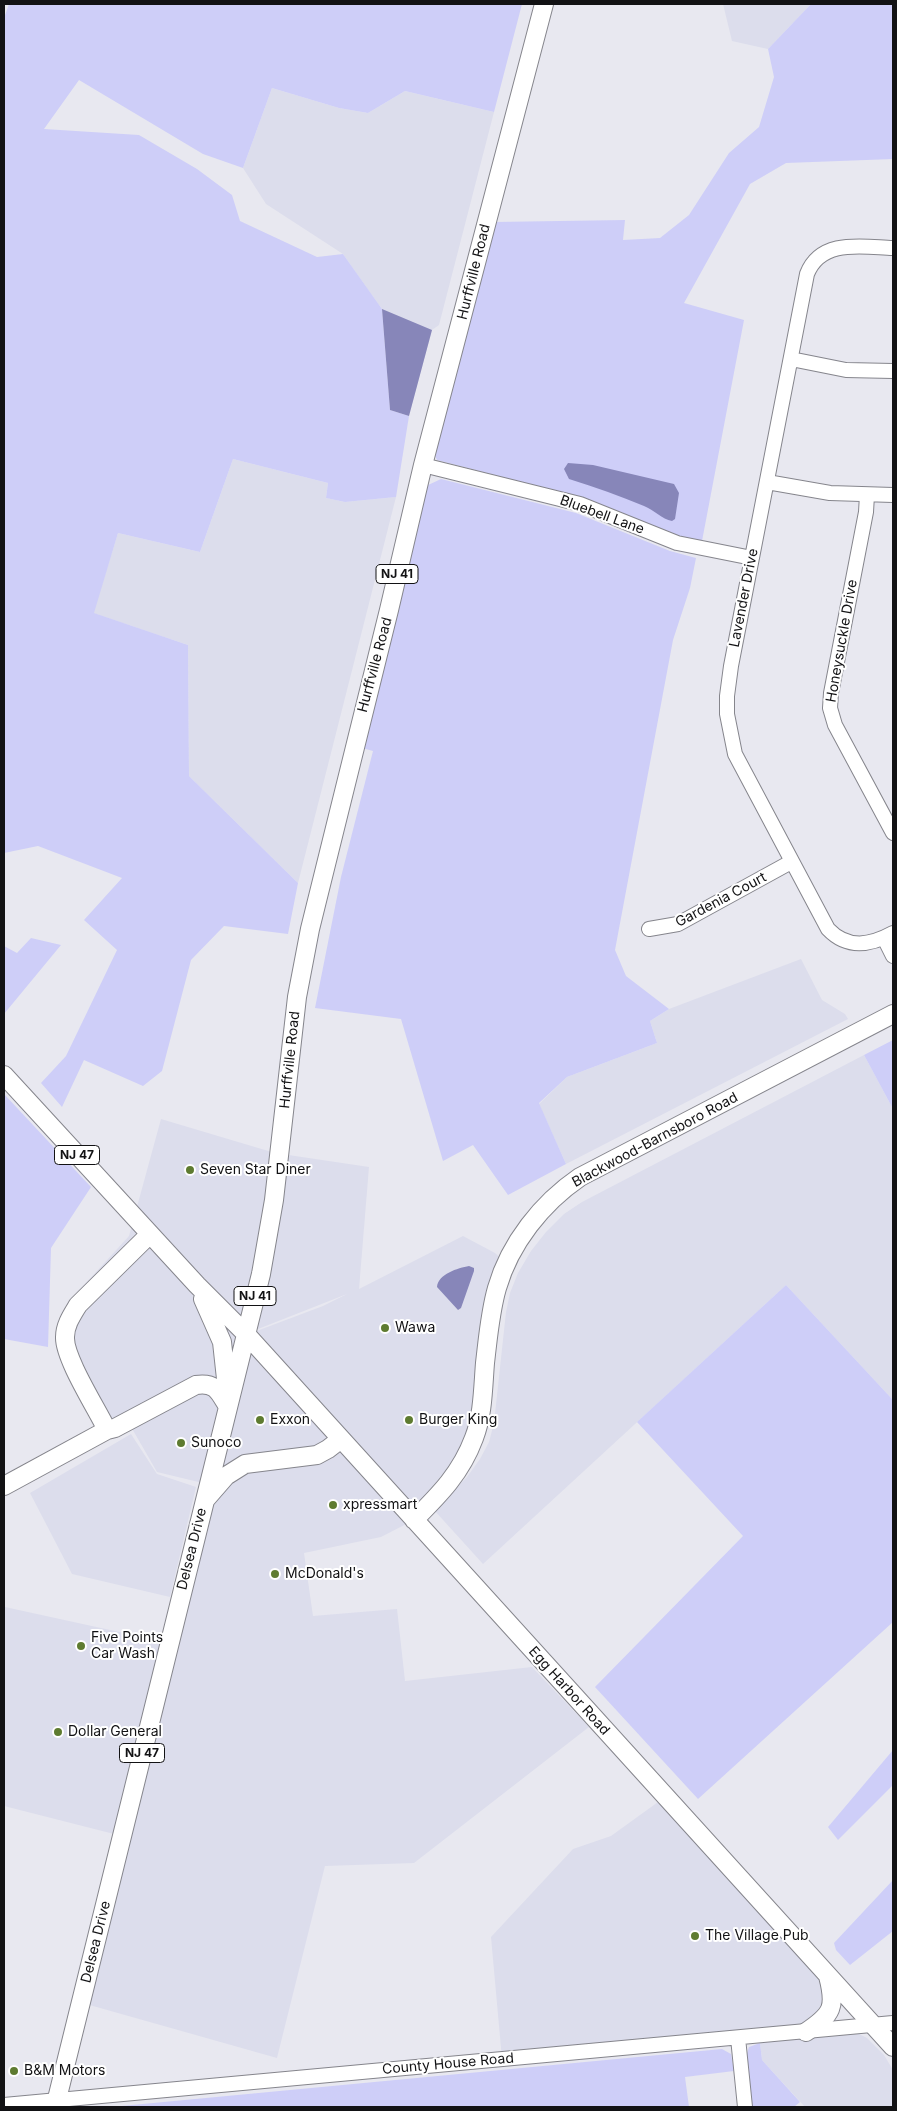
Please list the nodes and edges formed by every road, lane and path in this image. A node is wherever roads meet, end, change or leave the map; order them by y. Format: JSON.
{"nodes":[{"id":1,"x":544,"y":4,"type":"edge"},
{"id":2,"x":893,"y":248,"type":"edge"},
{"id":3,"x":791,"y":359,"type":"junction"},
{"id":4,"x":893,"y":371,"type":"edge"},
{"id":5,"x":423,"y":465,"type":"junction"},
{"id":6,"x":767,"y":482,"type":"junction"},
{"id":7,"x":867,"y":495,"type":"junction"},
{"id":8,"x":893,"y":495,"type":"edge"},
{"id":9,"x":752,"y":558,"type":"junction"},
{"id":10,"x":893,"y":833,"type":"edge"},
{"id":11,"x":791,"y":862,"type":"junction"},
{"id":12,"x":649,"y":929,"type":"dead end"},
{"id":13,"x":889,"y":935,"type":"edge"},
{"id":14,"x":893,"y":956,"type":"edge"},
{"id":15,"x":893,"y":1014,"type":"edge"},
{"id":16,"x":4,"y":1075,"type":"edge"},
{"id":17,"x":150,"y":1234,"type":"junction"},
{"id":18,"x":197,"y":1284,"type":"junction"},
{"id":19,"x":246,"y":1334,"type":"junction"},
{"id":20,"x":228,"y":1407,"type":"junction"},
{"id":21,"x":107,"y":1430,"type":"junction"},
{"id":22,"x":341,"y":1439,"type":"junction"},
{"id":23,"x":4,"y":1486,"type":"edge"},
{"id":24,"x":204,"y":1501,"type":"junction"},
{"id":25,"x":414,"y":1520,"type":"junction"},
{"id":26,"x":828,"y":1975,"type":"junction"},
{"id":27,"x":893,"y":2023,"type":"edge"},
{"id":28,"x":874,"y":2025,"type":"junction"},
{"id":29,"x":806,"y":2032,"type":"junction"},
{"id":30,"x":738,"y":2038,"type":"junction"},
{"id":31,"x":893,"y":2047,"type":"edge"},
{"id":32,"x":56,"y":2103,"type":"edge"},
{"id":33,"x":4,"y":2105,"type":"edge"},
{"id":34,"x":745,"y":2107,"type":"edge"}],
"edges":[{"from":1,"to":5,"type":"main road","name":"Hurffville Road","number":"NJ 41"},
{"from":2,"to":3,"type":"street","name":"Lavender Drive"},
{"from":3,"to":4,"type":"street"},
{"from":3,"to":6,"type":"street","name":"Lavender Drive"},
{"from":5,"to":9,"type":"street","name":"Bluebell Lane"},
{"from":5,"to":19,"type":"main road","name":"Hurffville Road","number":"NJ 41"},
{"from":6,"to":7,"type":"street"},
{"from":6,"to":9,"type":"street","name":"Lavender Drive"},
{"from":7,"to":8,"type":"street"},
{"from":7,"to":10,"type":"street","name":"Honeysuckle Drive"},
{"from":9,"to":11,"type":"street","name":"Lavender Drive"},
{"from":11,"to":12,"type":"street","name":"Gardenia Court"},
{"from":11,"to":13,"type":"street","name":"Lavender Drive"},
{"from":13,"to":14,"type":"street"},
{"from":15,"to":25,"type":"main road","name":"Blackwood-Barnsboro Road"},
{"from":16,"to":17,"type":"main road","number":"NJ 47"},
{"from":17,"to":18,"type":"main road","number":"NJ 47"},
{"from":17,"to":21,"type":"main road"},
{"from":18,"to":19,"type":"main road","number":"NJ 47"},
{"from":18,"to":20,"type":"main road","number":"NJ 47"},
{"from":19,"to":20,"type":"main road","name":"Delsea Drive","number":"NJ 47"},
{"from":19,"to":22,"type":"main road","name":"Egg Harbor Road"},
{"from":20,"to":21,"type":"main road"},
{"from":20,"to":24,"type":"main road","name":"Delsea Drive","number":"NJ 47"},
{"from":21,"to":23,"type":"main road"},
{"from":22,"to":24,"type":"main road"},
{"from":22,"to":25,"type":"main road","name":"Egg Harbor Road"},
{"from":24,"to":32,"type":"main road","name":"Delsea Drive","number":"NJ 47"},
{"from":25,"to":26,"type":"main road","name":"Egg Harbor Road"},
{"from":26,"to":28,"type":"main road","name":"Egg Harbor Road"},
{"from":26,"to":29,"type":"main road"},
{"from":27,"to":28,"type":"street","name":"County House Road"},
{"from":28,"to":29,"type":"street","name":"County House Road"},
{"from":28,"to":31,"type":"main road","name":"Egg Harbor Road"},
{"from":29,"to":30,"type":"street","name":"County House Road"},
{"from":30,"to":32,"type":"street","name":"County House Road"},
{"from":30,"to":34,"type":"street"},
{"from":32,"to":33,"type":"street","name":"County House Road"}]}
